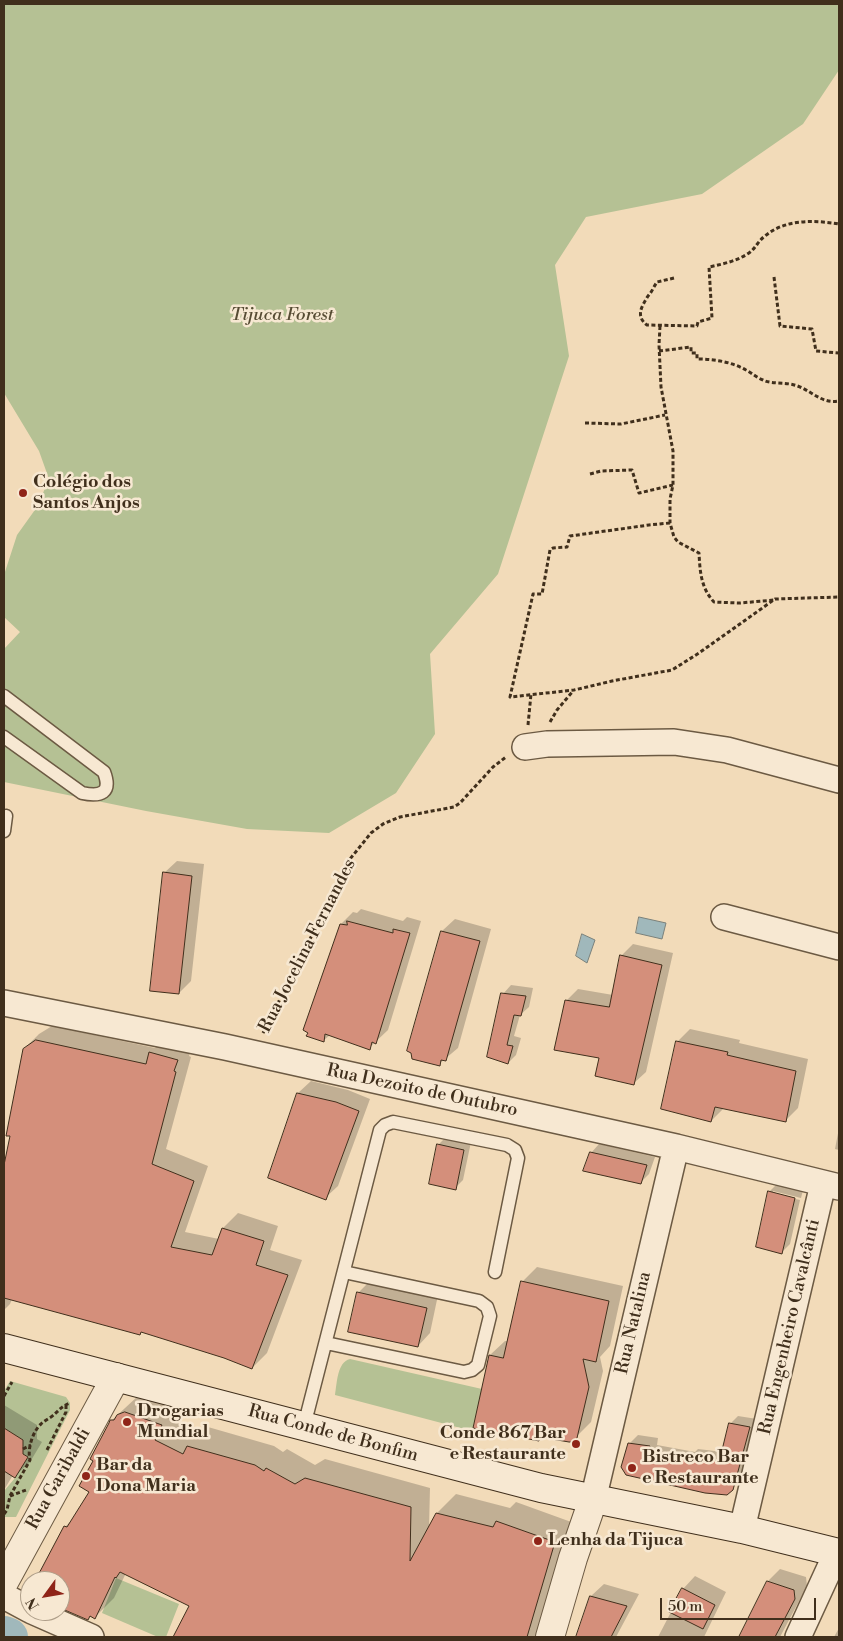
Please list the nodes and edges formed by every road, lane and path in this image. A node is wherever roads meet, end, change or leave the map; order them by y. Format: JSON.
{"nodes":[{"id":1,"x":839,"y":224,"type":"edge"},
{"id":2,"x":774,"y":277,"type":"dead end"},
{"id":3,"x":674,"y":278,"type":"dead end"},
{"id":4,"x":660,"y":326,"type":"junction"},
{"id":5,"x":659,"y":351,"type":"junction"},
{"id":6,"x":839,"y":353,"type":"edge"},
{"id":7,"x":839,"y":401,"type":"edge"},
{"id":8,"x":665,"y":415,"type":"junction"},
{"id":9,"x":585,"y":423,"type":"dead end"},
{"id":10,"x":590,"y":474,"type":"dead end"},
{"id":11,"x":673,"y":486,"type":"junction"},
{"id":12,"x":670,"y":523,"type":"junction"},
{"id":13,"x":839,"y":597,"type":"edge"},
{"id":14,"x":775,"y":600,"type":"junction"},
{"id":15,"x":574,"y":690,"type":"junction"},
{"id":16,"x":531,"y":694,"type":"junction"},
{"id":17,"x":4,"y":696,"type":"edge"},
{"id":18,"x":4,"y":737,"type":"edge"},
{"id":19,"x":536,"y":746,"type":"junction"},
{"id":20,"x":839,"y":780,"type":"edge"},
{"id":21,"x":6,"y":816,"type":"dead end"},
{"id":22,"x":4,"y":831,"type":"edge"},
{"id":23,"x":724,"y":917,"type":"dead end"},
{"id":24,"x":839,"y":947,"type":"edge"},
{"id":25,"x":4,"y":1003,"type":"edge"},
{"id":26,"x":253,"y":1053,"type":"junction"},
{"id":27,"x":676,"y":1147,"type":"junction"},
{"id":28,"x":831,"y":1185,"type":"edge"},
{"id":29,"x":344,"y":1272,"type":"junction"},
{"id":30,"x":495,"y":1272,"type":"dead end"},
{"id":31,"x":326,"y":1342,"type":"junction"},
{"id":32,"x":4,"y":1348,"type":"edge"},
{"id":33,"x":116,"y":1377,"type":"junction"},
{"id":34,"x":12,"y":1382,"type":"dead end"},
{"id":35,"x":4,"y":1396,"type":"edge"},
{"id":36,"x":304,"y":1426,"type":"junction"},
{"id":37,"x":31,"y":1445,"type":"junction"},
{"id":38,"x":23,"y":1449,"type":"dead end"},
{"id":39,"x":43,"y":1456,"type":"dead end"},
{"id":40,"x":30,"y":1482,"type":"dead end"},
{"id":41,"x":10,"y":1496,"type":"junction"},
{"id":42,"x":593,"y":1500,"type":"junction"},
{"id":43,"x":4,"y":1514,"type":"edge"},
{"id":44,"x":742,"y":1529,"type":"junction"},
{"id":45,"x":838,"y":1552,"type":"edge"},
{"id":46,"x":4,"y":1582,"type":"edge"},
{"id":47,"x":4,"y":1596,"type":"edge"},
{"id":48,"x":20,"y":1605,"type":"edge"},
{"id":49,"x":54,"y":1621,"type":"edge"},
{"id":50,"x":91,"y":1637,"type":"edge"},
{"id":51,"x":550,"y":1637,"type":"edge"},
{"id":52,"x":798,"y":1637,"type":"edge"}],
"edges":[{"from":1,"to":4,"type":"path"},
{"from":2,"to":6,"type":"path"},
{"from":3,"to":4,"type":"path"},
{"from":4,"to":5,"type":"path"},
{"from":5,"to":7,"type":"path"},
{"from":5,"to":8,"type":"path"},
{"from":8,"to":9,"type":"path"},
{"from":8,"to":11,"type":"path"},
{"from":10,"to":11,"type":"path"},
{"from":11,"to":12,"type":"path"},
{"from":12,"to":14,"type":"path"},
{"from":12,"to":16,"type":"path"},
{"from":13,"to":14,"type":"path"},
{"from":14,"to":15,"type":"path"},
{"from":15,"to":16,"type":"path"},
{"from":15,"to":19,"type":"path"},
{"from":16,"to":19,"type":"path"},
{"from":17,"to":18,"type":"lane"},
{"from":19,"to":20,"type":"street"},
{"from":19,"to":26,"type":"path","name":"Rua Jocelina Fernandes"},
{"from":21,"to":22,"type":"lane"},
{"from":23,"to":24,"type":"street"},
{"from":25,"to":26,"type":"street","name":"Rua Dezoito de Outubro"},
{"from":26,"to":27,"type":"street","name":"Rua Dezoito de Outubro"},
{"from":27,"to":28,"type":"street","name":"Rua Dezoito de Outubro"},
{"from":27,"to":42,"type":"street","name":"Rua Natalina"},
{"from":28,"to":44,"type":"street","name":"Rua Engenheiro Cavalcânti"},
{"from":29,"to":30,"type":"lane"},
{"from":29,"to":31,"type":"lane"},
{"from":29,"to":31,"type":"lane"},
{"from":31,"to":36,"type":"lane"},
{"from":32,"to":33,"type":"main road","name":"Rua Conde de Bonfim"},
{"from":33,"to":36,"type":"main road","name":"Rua Conde de Bonfim"},
{"from":33,"to":46,"type":"main road","name":"Rua Garibaldi"},
{"from":34,"to":35,"type":"path"},
{"from":36,"to":42,"type":"main road","name":"Rua Conde de Bonfim"},
{"from":37,"to":38,"type":"path"},
{"from":37,"to":39,"type":"path"},
{"from":37,"to":41,"type":"path"},
{"from":40,"to":41,"type":"path"},
{"from":41,"to":43,"type":"path"},
{"from":42,"to":44,"type":"main road","name":"Rua Conde de Bonfim"},
{"from":42,"to":51,"type":"main road"},
{"from":44,"to":45,"type":"main road","name":"Rua Conde de Bonfim"},
{"from":45,"to":52,"type":"street"},
{"from":47,"to":48,"type":"street"},
{"from":49,"to":50,"type":"street"}]}
